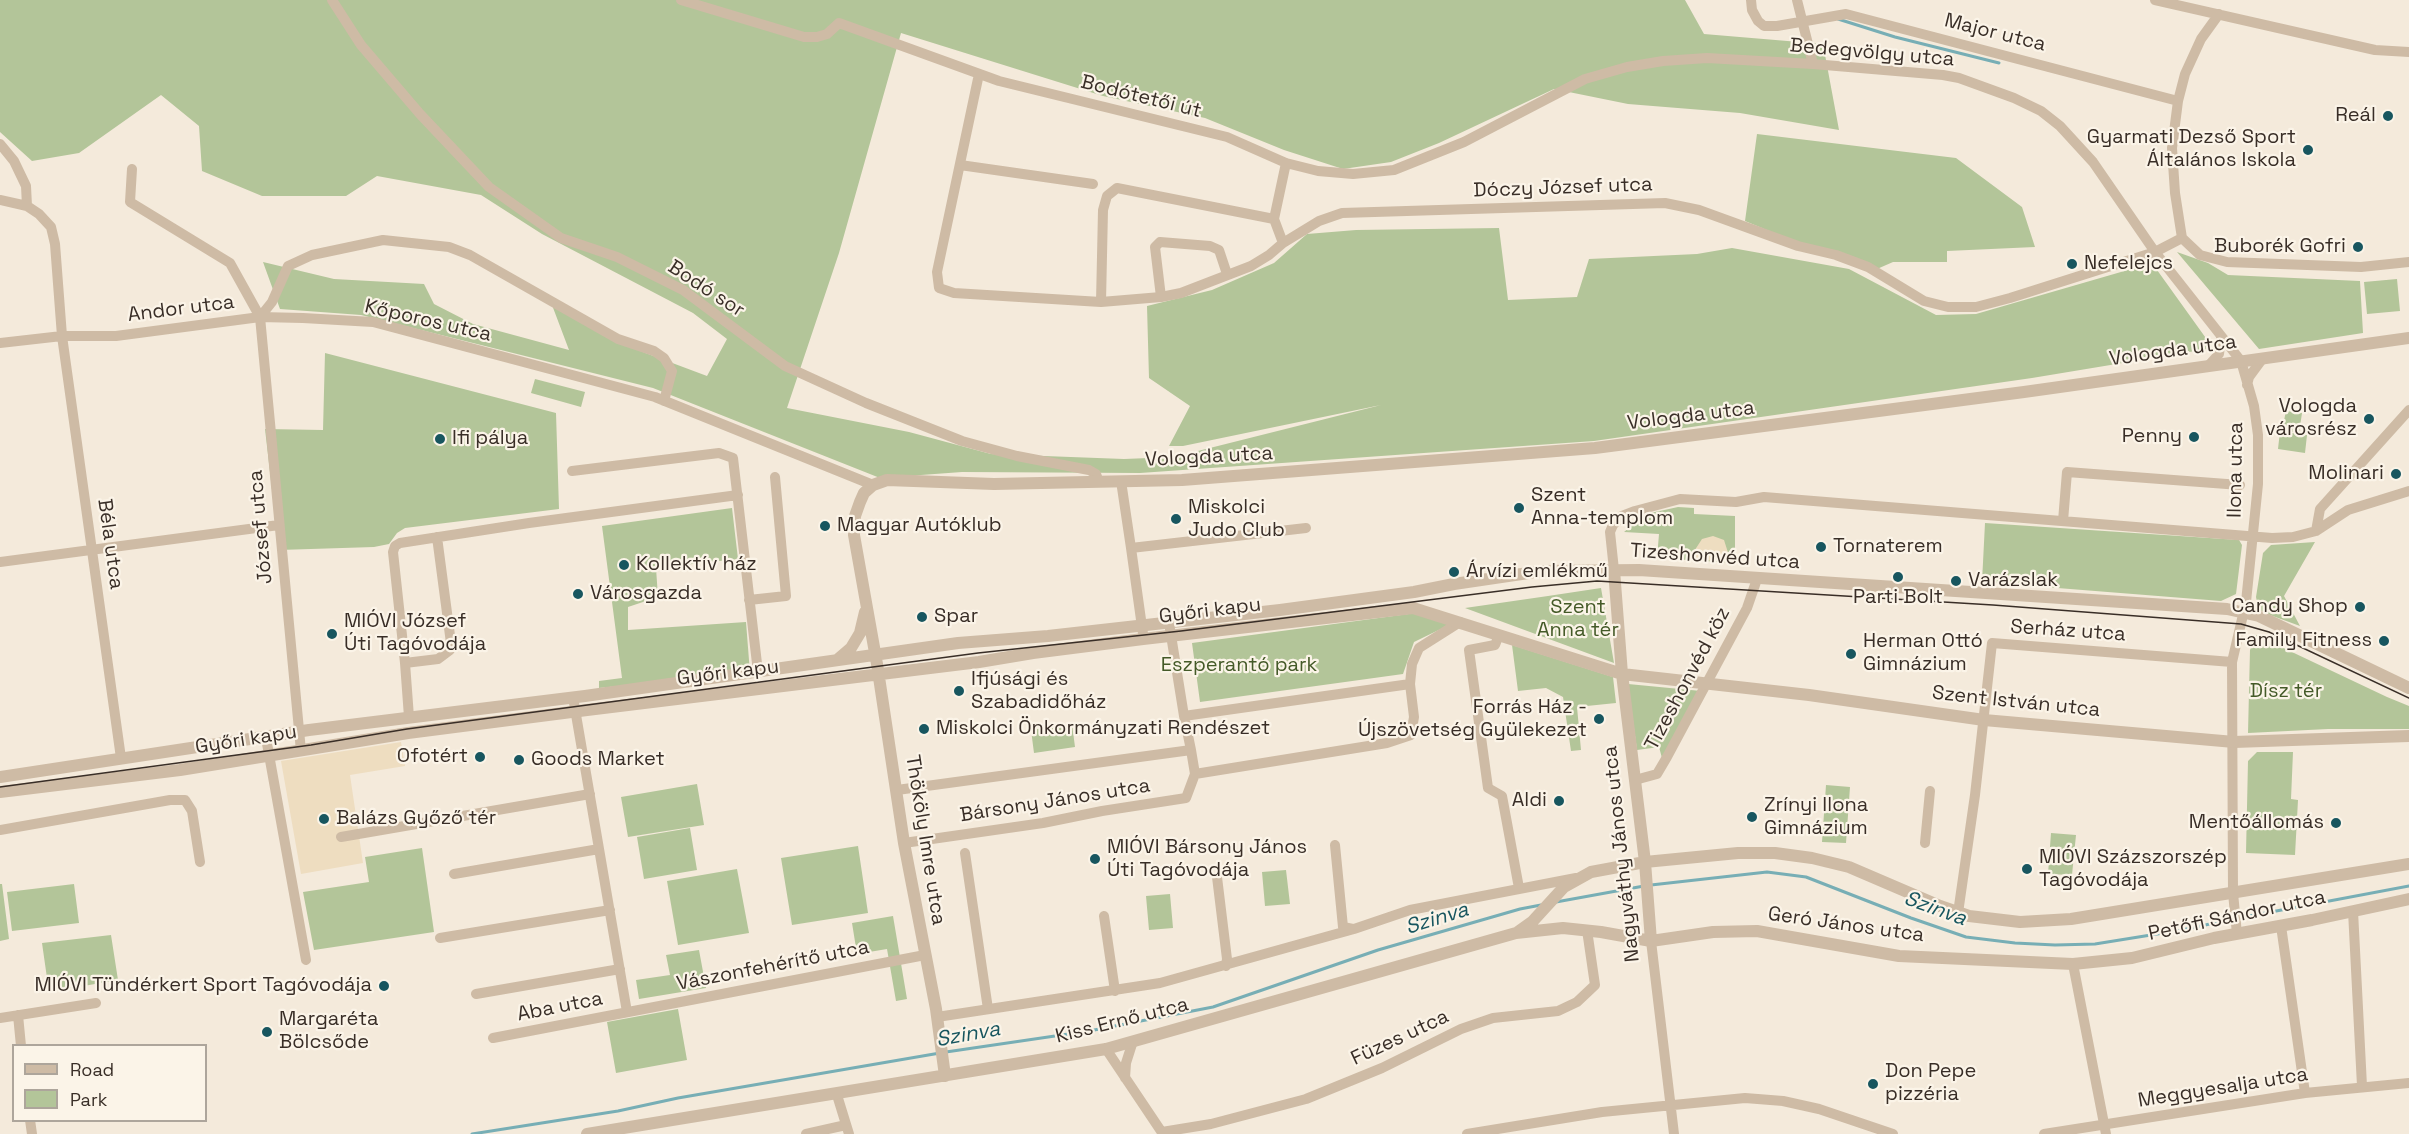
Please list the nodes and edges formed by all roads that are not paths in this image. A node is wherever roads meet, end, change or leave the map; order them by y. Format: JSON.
{"nodes":[{"id":1,"x":332,"y":0,"type":"edge"},
{"id":2,"x":681,"y":0,"type":"edge"},
{"id":3,"x":1750,"y":0,"type":"edge"},
{"id":4,"x":1797,"y":0,"type":"edge"},
{"id":5,"x":2155,"y":0,"type":"edge"},
{"id":6,"x":2191,"y":4,"type":"edge"},
{"id":7,"x":2219,"y":15,"type":"junction"},
{"id":8,"x":1802,"y":22,"type":"junction"},
{"id":9,"x":2409,"y":52,"type":"edge"},
{"id":10,"x":1813,"y":64,"type":"junction"},
{"id":11,"x":979,"y":74,"type":"junction"},
{"id":12,"x":1585,"y":79,"type":"joint"},
{"id":13,"x":2178,"y":101,"type":"junction"},
{"id":14,"x":0,"y":144,"type":"edge"},
{"id":15,"x":1286,"y":163,"type":"junction"},
{"id":16,"x":960,"y":165,"type":"junction"},
{"id":17,"x":132,"y":169,"type":"dead end"},
{"id":18,"x":1093,"y":184,"type":"dead end"},
{"id":19,"x":0,"y":200,"type":"edge"},
{"id":20,"x":27,"y":206,"type":"junction"},
{"id":21,"x":1274,"y":219,"type":"junction"},
{"id":22,"x":2182,"y":238,"type":"junction"},
{"id":23,"x":1282,"y":243,"type":"junction"},
{"id":24,"x":2155,"y":252,"type":"junction"},
{"id":25,"x":2409,"y":261,"type":"edge"},
{"id":26,"x":1227,"y":274,"type":"junction"},
{"id":27,"x":1161,"y":297,"type":"junction"},
{"id":28,"x":1101,"y":302,"type":"junction"},
{"id":29,"x":260,"y":317,"type":"junction"},
{"id":30,"x":62,"y":336,"type":"junction"},
{"id":31,"x":2221,"y":338,"type":"junction"},
{"id":32,"x":2409,"y":338,"type":"edge"},
{"id":33,"x":0,"y":342,"type":"edge"},
{"id":34,"x":2263,"y":358,"type":"junction"},
{"id":35,"x":2241,"y":361,"type":"junction"},
{"id":36,"x":2209,"y":365,"type":"junction"},
{"id":37,"x":2247,"y":386,"type":"junction"},
{"id":38,"x":664,"y":401,"type":"junction"},
{"id":39,"x":2409,"y":410,"type":"edge"},
{"id":40,"x":572,"y":471,"type":"dead end"},
{"id":41,"x":775,"y":477,"type":"dead end"},
{"id":42,"x":1121,"y":481,"type":"junction"},
{"id":43,"x":1099,"y":482,"type":"junction"},
{"id":44,"x":2240,"y":484,"type":"dead end"},
{"id":45,"x":873,"y":485,"type":"junction"},
{"id":46,"x":2409,"y":491,"type":"edge"},
{"id":47,"x":738,"y":495,"type":"junction"},
{"id":48,"x":2063,"y":521,"type":"junction"},
{"id":49,"x":279,"y":525,"type":"junction"},
{"id":50,"x":1306,"y":528,"type":"dead end"},
{"id":51,"x":2316,"y":531,"type":"junction"},
{"id":52,"x":437,"y":537,"type":"junction"},
{"id":53,"x":2253,"y":537,"type":"junction"},
{"id":54,"x":1131,"y":548,"type":"junction"},
{"id":55,"x":93,"y":550,"type":"junction"},
{"id":56,"x":0,"y":562,"type":"edge"},
{"id":57,"x":1614,"y":570,"type":"junction"},
{"id":58,"x":1757,"y":579,"type":"junction"},
{"id":59,"x":749,"y":600,"type":"junction"},
{"id":60,"x":866,"y":609,"type":"junction"},
{"id":61,"x":2244,"y":612,"type":"junction"},
{"id":62,"x":1169,"y":622,"type":"junction"},
{"id":63,"x":1460,"y":622,"type":"junction"},
{"id":64,"x":1142,"y":625,"type":"junction"},
{"id":65,"x":1499,"y":634,"type":"junction"},
{"id":66,"x":1171,"y":636,"type":"junction"},
{"id":67,"x":1143,"y":639,"type":"junction"},
{"id":68,"x":875,"y":656,"type":"junction"},
{"id":69,"x":836,"y":661,"type":"junction"},
{"id":70,"x":2232,"y":662,"type":"junction"},
{"id":71,"x":405,"y":663,"type":"junction"},
{"id":72,"x":758,"y":672,"type":"junction"},
{"id":73,"x":1622,"y":674,"type":"junction"},
{"id":74,"x":878,"y":675,"type":"junction"},
{"id":75,"x":1410,"y":684,"type":"junction"},
{"id":76,"x":1708,"y":684,"type":"junction"},
{"id":77,"x":2409,"y":688,"type":"edge"},
{"id":78,"x":573,"y":697,"type":"junction"},
{"id":79,"x":575,"y":711,"type":"junction"},
{"id":80,"x":1184,"y":716,"type":"junction"},
{"id":81,"x":409,"y":717,"type":"junction"},
{"id":82,"x":1984,"y":720,"type":"junction"},
{"id":83,"x":299,"y":732,"type":"junction"},
{"id":84,"x":2409,"y":736,"type":"edge"},
{"id":85,"x":266,"y":738,"type":"junction"},
{"id":86,"x":2234,"y":742,"type":"junction"},
{"id":87,"x":1191,"y":750,"type":"junction"},
{"id":88,"x":301,"y":751,"type":"junction"},
{"id":89,"x":270,"y":756,"type":"junction"},
{"id":90,"x":121,"y":758,"type":"junction"},
{"id":91,"x":1195,"y":774,"type":"junction"},
{"id":92,"x":0,"y":777,"type":"edge"},
{"id":93,"x":1635,"y":780,"type":"junction"},
{"id":94,"x":897,"y":790,"type":"junction"},
{"id":95,"x":1930,"y":791,"type":"dead end"},
{"id":96,"x":0,"y":792,"type":"edge"},
{"id":97,"x":590,"y":794,"type":"junction"},
{"id":98,"x":0,"y":830,"type":"edge"},
{"id":99,"x":341,"y":837,"type":"dead end"},
{"id":100,"x":904,"y":843,"type":"junction"},
{"id":101,"x":1925,"y":843,"type":"dead end"},
{"id":102,"x":1335,"y":845,"type":"dead end"},
{"id":103,"x":599,"y":849,"type":"junction"},
{"id":104,"x":965,"y":853,"type":"dead end"},
{"id":105,"x":200,"y":862,"type":"dead end"},
{"id":106,"x":2409,"y":864,"type":"edge"},
{"id":107,"x":1645,"y":867,"type":"junction"},
{"id":108,"x":454,"y":874,"type":"dead end"},
{"id":109,"x":1217,"y":877,"type":"dead end"},
{"id":110,"x":1576,"y":878,"type":"junction"},
{"id":111,"x":1520,"y":888,"type":"junction"},
{"id":112,"x":2233,"y":893,"type":"junction"},
{"id":113,"x":2409,"y":899,"type":"edge"},
{"id":114,"x":610,"y":910,"type":"junction"},
{"id":115,"x":2353,"y":911,"type":"junction"},
{"id":116,"x":1958,"y":913,"type":"junction"},
{"id":117,"x":1104,"y":916,"type":"dead end"},
{"id":118,"x":2281,"y":926,"type":"junction"},
{"id":119,"x":1354,"y":929,"type":"junction"},
{"id":120,"x":1587,"y":930,"type":"junction"},
{"id":121,"x":1516,"y":933,"type":"junction"},
{"id":122,"x":2237,"y":934,"type":"junction"},
{"id":123,"x":440,"y":938,"type":"dead end"},
{"id":124,"x":1651,"y":941,"type":"junction"},
{"id":125,"x":925,"y":955,"type":"junction"},
{"id":126,"x":306,"y":960,"type":"dead end"},
{"id":127,"x":2073,"y":964,"type":"junction"},
{"id":128,"x":1226,"y":966,"type":"junction"},
{"id":129,"x":620,"y":969,"type":"junction"},
{"id":130,"x":1115,"y":991,"type":"junction"},
{"id":131,"x":476,"y":994,"type":"dead end"},
{"id":132,"x":96,"y":1003,"type":"dead end"},
{"id":133,"x":988,"y":1009,"type":"junction"},
{"id":134,"x":627,"y":1012,"type":"junction"},
{"id":135,"x":18,"y":1015,"type":"junction"},
{"id":136,"x":937,"y":1017,"type":"junction"},
{"id":137,"x":0,"y":1018,"type":"edge"},
{"id":138,"x":493,"y":1038,"type":"dead end"},
{"id":139,"x":1133,"y":1041,"type":"junction"},
{"id":140,"x":21,"y":1044,"type":"edge"},
{"id":141,"x":1106,"y":1049,"type":"junction"},
{"id":142,"x":945,"y":1076,"type":"junction"},
{"id":143,"x":1125,"y":1078,"type":"junction"},
{"id":144,"x":2409,"y":1083,"type":"edge"},
{"id":145,"x":2362,"y":1086,"type":"junction"},
{"id":146,"x":2305,"y":1093,"type":"junction"},
{"id":147,"x":837,"y":1095,"type":"junction"},
{"id":148,"x":1671,"y":1104,"type":"junction"},
{"id":149,"x":2105,"y":1129,"type":"edge"},
{"id":150,"x":848,"y":1130,"type":"edge"},
{"id":151,"x":1162,"y":1133,"type":"edge"},
{"id":152,"x":587,"y":1134,"type":"edge"},
{"id":153,"x":806,"y":1134,"type":"edge"},
{"id":154,"x":1467,"y":1134,"type":"edge"},
{"id":155,"x":1674,"y":1134,"type":"edge"},
{"id":156,"x":1893,"y":1134,"type":"edge"},
{"id":157,"x":2044,"y":1134,"type":"edge"}],
"edges":[{"from":1,"to":43,"type":"street","name":"Bodó sor"},
{"from":2,"to":11,"type":"street","name":"Bodótetői út"},
{"from":3,"to":8,"type":"street","name":"Major utca"},
{"from":4,"to":8,"type":"street"},
{"from":5,"to":6,"type":"street"},
{"from":6,"to":7,"type":"street"},
{"from":7,"to":9,"type":"street"},
{"from":7,"to":13,"type":"street"},
{"from":8,"to":10,"type":"street"},
{"from":8,"to":13,"type":"street","name":"Major utca"},
{"from":10,"to":12,"type":"street","name":"Bedegvölgy utca"},
{"from":10,"to":24,"type":"street","name":"Bedegvölgy utca"},
{"from":11,"to":15,"type":"street","name":"Bodótetői út"},
{"from":11,"to":16,"type":"street","name":"Dóczy József utca"},
{"from":12,"to":15,"type":"street","name":"Bodótetői út"},
{"from":13,"to":22,"type":"street"},
{"from":14,"to":20,"type":"street"},
{"from":15,"to":21,"type":"street"},
{"from":16,"to":18,"type":"street"},
{"from":16,"to":28,"type":"street","name":"Dóczy József utca"},
{"from":17,"to":29,"type":"street","name":"Andor utca"},
{"from":19,"to":20,"type":"street"},
{"from":20,"to":30,"type":"street","name":"Béla utca"},
{"from":21,"to":23,"type":"street"},
{"from":21,"to":28,"type":"street"},
{"from":22,"to":24,"type":"street","name":"Dóczy József utca"},
{"from":22,"to":25,"type":"street"},
{"from":23,"to":24,"type":"street","name":"Dóczy József utca"},
{"from":23,"to":26,"type":"street","name":"Dóczy József utca"},
{"from":24,"to":31,"type":"street","name":"Ilona utca"},
{"from":26,"to":27,"type":"street","name":"Dóczy József utca"},
{"from":26,"to":27,"type":"street"},
{"from":27,"to":28,"type":"street","name":"Dóczy József utca"},
{"from":29,"to":30,"type":"street","name":"Andor utca"},
{"from":29,"to":38,"type":"street","name":"Kőporos utca"},
{"from":29,"to":38,"type":"street"},
{"from":29,"to":49,"type":"street","name":"József utca"},
{"from":30,"to":33,"type":"street","name":"Andor utca"},
{"from":30,"to":55,"type":"street","name":"Béla utca"},
{"from":31,"to":35,"type":"street","name":"Ilona utca"},
{"from":31,"to":36,"type":"street"},
{"from":32,"to":34,"type":"street","name":"Vologda utca"},
{"from":34,"to":35,"type":"street","name":"Vologda utca"},
{"from":34,"to":37,"type":"street","name":"Vologda utca"},
{"from":35,"to":36,"type":"street","name":"Vologda utca"},
{"from":35,"to":37,"type":"street","name":"Ilona utca"},
{"from":36,"to":42,"type":"street","name":"Vologda utca"},
{"from":37,"to":53,"type":"street","name":"Ilona utca"},
{"from":38,"to":45,"type":"street","name":"Kőporos utca"},
{"from":39,"to":51,"type":"street"},
{"from":40,"to":47,"type":"street"},
{"from":41,"to":59,"type":"street"},
{"from":42,"to":43,"type":"street","name":"Vologda utca"},
{"from":42,"to":54,"type":"street","name":"Vologda utca"},
{"from":43,"to":45,"type":"street","name":"Vologda utca"},
{"from":44,"to":48,"type":"street"},
{"from":45,"to":60,"type":"street","name":"Thököly Imre utca"},
{"from":46,"to":51,"type":"street"},
{"from":47,"to":52,"type":"street"},
{"from":47,"to":59,"type":"street"},
{"from":48,"to":53,"type":"street","name":"Tizeshonvéd utca"},
{"from":48,"to":57,"type":"street","name":"Tizeshonvéd utca"},
{"from":49,"to":55,"type":"street"},
{"from":49,"to":83,"type":"street","name":"József utca"},
{"from":50,"to":54,"type":"street"},
{"from":51,"to":53,"type":"street","name":"Tizeshonvéd utca"},
{"from":52,"to":71,"type":"street"},
{"from":52,"to":71,"type":"street"},
{"from":53,"to":61,"type":"street","name":"Ilona utca"},
{"from":54,"to":64,"type":"street","name":"Győri kapu"},
{"from":55,"to":56,"type":"street"},
{"from":55,"to":90,"type":"street","name":"Béla utca"},
{"from":57,"to":58,"type":"street","name":"Tizeshonvéd utca"},
{"from":57,"to":62,"type":"street","name":"Győri kapu"},
{"from":57,"to":73,"type":"street","name":"Nagyváthy János utca"},
{"from":58,"to":61,"type":"street","name":"Tizeshonvéd utca"},
{"from":58,"to":76,"type":"street","name":"Tizeshonvéd köz"},
{"from":59,"to":72,"type":"street"},
{"from":60,"to":68,"type":"street","name":"Thököly Imre utca"},
{"from":60,"to":69,"type":"street","name":"Thököly Imre utca"},
{"from":61,"to":70,"type":"street","name":"Ilona utca"},
{"from":61,"to":77,"type":"street","name":"Tizeshonvéd utca"},
{"from":62,"to":64,"type":"street","name":"Győri kapu"},
{"from":62,"to":66,"type":"street"},
{"from":63,"to":65,"type":"street"},
{"from":63,"to":66,"type":"street","name":"Győri kapu"},
{"from":63,"to":75,"type":"street"},
{"from":64,"to":67,"type":"street"},
{"from":64,"to":68,"type":"street","name":"Győri kapu"},
{"from":65,"to":73,"type":"street"},
{"from":65,"to":111,"type":"street"},
{"from":66,"to":67,"type":"street","name":"Győri kapu"},
{"from":66,"to":80,"type":"street"},
{"from":67,"to":74,"type":"street","name":"Győri kapu"},
{"from":68,"to":69,"type":"street","name":"Győri kapu"},
{"from":68,"to":74,"type":"street","name":"Thököly Imre utca"},
{"from":69,"to":72,"type":"street","name":"Győri kapu"},
{"from":70,"to":82,"type":"street","name":"Serház utca"},
{"from":70,"to":86,"type":"street","name":"Ilona utca"},
{"from":71,"to":81,"type":"street"},
{"from":72,"to":78,"type":"street","name":"Győri kapu"},
{"from":73,"to":76,"type":"street","name":"Szent István utca"},
{"from":73,"to":93,"type":"street","name":"Nagyváthy János utca"},
{"from":74,"to":79,"type":"street","name":"Győri kapu"},
{"from":74,"to":94,"type":"street","name":"Thököly Imre utca"},
{"from":75,"to":80,"type":"street"},
{"from":75,"to":91,"type":"street"},
{"from":76,"to":82,"type":"street","name":"Szent István utca"},
{"from":76,"to":93,"type":"street","name":"Tizeshonvéd köz"},
{"from":78,"to":79,"type":"street","name":"Aba utca"},
{"from":78,"to":81,"type":"street","name":"Győri kapu"},
{"from":79,"to":88,"type":"street","name":"Győri kapu"},
{"from":79,"to":97,"type":"street","name":"Aba utca"},
{"from":80,"to":87,"type":"street"},
{"from":81,"to":83,"type":"street","name":"Győri kapu"},
{"from":82,"to":86,"type":"street","name":"Szent István utca"},
{"from":82,"to":116,"type":"street","name":"Serház utca"},
{"from":83,"to":85,"type":"street","name":"Győri kapu"},
{"from":83,"to":88,"type":"street","name":"József utca"},
{"from":84,"to":86,"type":"street","name":"Szent István utca"},
{"from":85,"to":89,"type":"street"},
{"from":85,"to":90,"type":"street","name":"Győri kapu"},
{"from":86,"to":112,"type":"street","name":"Ilona utca"},
{"from":87,"to":91,"type":"street"},
{"from":87,"to":94,"type":"street","name":"Bársony János utca"},
{"from":88,"to":89,"type":"street","name":"Győri kapu"},
{"from":89,"to":96,"type":"street","name":"Győri kapu"},
{"from":89,"to":126,"type":"street"},
{"from":90,"to":92,"type":"street","name":"Győri kapu"},
{"from":91,"to":100,"type":"street","name":"Bársony János utca"},
{"from":93,"to":107,"type":"street","name":"Nagyváthy János utca"},
{"from":94,"to":100,"type":"street","name":"Thököly Imre utca"},
{"from":95,"to":101,"type":"street"},
{"from":97,"to":99,"type":"street"},
{"from":97,"to":103,"type":"street","name":"Aba utca"},
{"from":98,"to":105,"type":"street"},
{"from":100,"to":125,"type":"street","name":"Thököly Imre utca"},
{"from":102,"to":119,"type":"street"},
{"from":103,"to":108,"type":"street"},
{"from":103,"to":114,"type":"street","name":"Aba utca"},
{"from":104,"to":133,"type":"street"},
{"from":106,"to":112,"type":"street","name":"Petőfi Sándor utca"},
{"from":107,"to":110,"type":"street","name":"Petőfi Sándor utca"},
{"from":107,"to":116,"type":"street","name":"Petőfi Sándor utca"},
{"from":107,"to":124,"type":"street","name":"Nagyváthy János utca"},
{"from":109,"to":128,"type":"street"},
{"from":110,"to":111,"type":"street"},
{"from":110,"to":121,"type":"street","name":"Kiss Ernő utca"},
{"from":111,"to":119,"type":"street"},
{"from":112,"to":116,"type":"street","name":"Petőfi Sándor utca"},
{"from":112,"to":122,"type":"street","name":"Ilona utca"},
{"from":113,"to":115,"type":"street","name":"Petőfi Sándor utca"},
{"from":114,"to":123,"type":"street"},
{"from":114,"to":129,"type":"street","name":"Aba utca"},
{"from":115,"to":118,"type":"street","name":"Petőfi Sándor utca"},
{"from":115,"to":145,"type":"street"},
{"from":117,"to":130,"type":"street"},
{"from":118,"to":122,"type":"street","name":"Petőfi Sándor utca"},
{"from":118,"to":146,"type":"street"},
{"from":119,"to":128,"type":"street"},
{"from":120,"to":121,"type":"street","name":"Kiss Ernő utca"},
{"from":120,"to":124,"type":"street","name":"Kiss Ernő utca"},
{"from":120,"to":151,"type":"street","name":"Füzes utca"},
{"from":121,"to":139,"type":"street","name":"Kiss Ernő utca"},
{"from":122,"to":127,"type":"street","name":"Petőfi Sándor utca"},
{"from":124,"to":127,"type":"street","name":"Geró János utca"},
{"from":124,"to":148,"type":"street","name":"Nagyváthy János utca"},
{"from":125,"to":134,"type":"street","name":"Vászonfehérítő utca"},
{"from":125,"to":136,"type":"street","name":"Thököly Imre utca"},
{"from":127,"to":149,"type":"street"},
{"from":128,"to":130,"type":"street"},
{"from":129,"to":131,"type":"street","name":"Aba utca"},
{"from":129,"to":134,"type":"street","name":"Aba utca"},
{"from":130,"to":133,"type":"street"},
{"from":132,"to":135,"type":"street"},
{"from":133,"to":136,"type":"street"},
{"from":134,"to":138,"type":"street","name":"Aba utca"},
{"from":135,"to":137,"type":"street"},
{"from":135,"to":140,"type":"street"},
{"from":136,"to":142,"type":"street","name":"Thököly Imre utca"},
{"from":139,"to":141,"type":"street","name":"Kiss Ernő utca"},
{"from":139,"to":143,"type":"street"},
{"from":141,"to":142,"type":"street","name":"Kiss Ernő utca"},
{"from":141,"to":143,"type":"street"},
{"from":142,"to":147,"type":"street","name":"Kiss Ernő utca"},
{"from":143,"to":151,"type":"street"},
{"from":144,"to":145,"type":"street","name":"Meggyesalja utca"},
{"from":145,"to":146,"type":"street","name":"Meggyesalja utca"},
{"from":146,"to":149,"type":"street","name":"Meggyesalja utca"},
{"from":147,"to":150,"type":"street"},
{"from":147,"to":152,"type":"street","name":"Kiss Ernő utca"},
{"from":148,"to":154,"type":"street"},
{"from":148,"to":155,"type":"street","name":"Nagyváthy János utca"},
{"from":148,"to":156,"type":"street"},
{"from":149,"to":157,"type":"street","name":"Meggyesalja utca"},
{"from":150,"to":153,"type":"street"}]}
